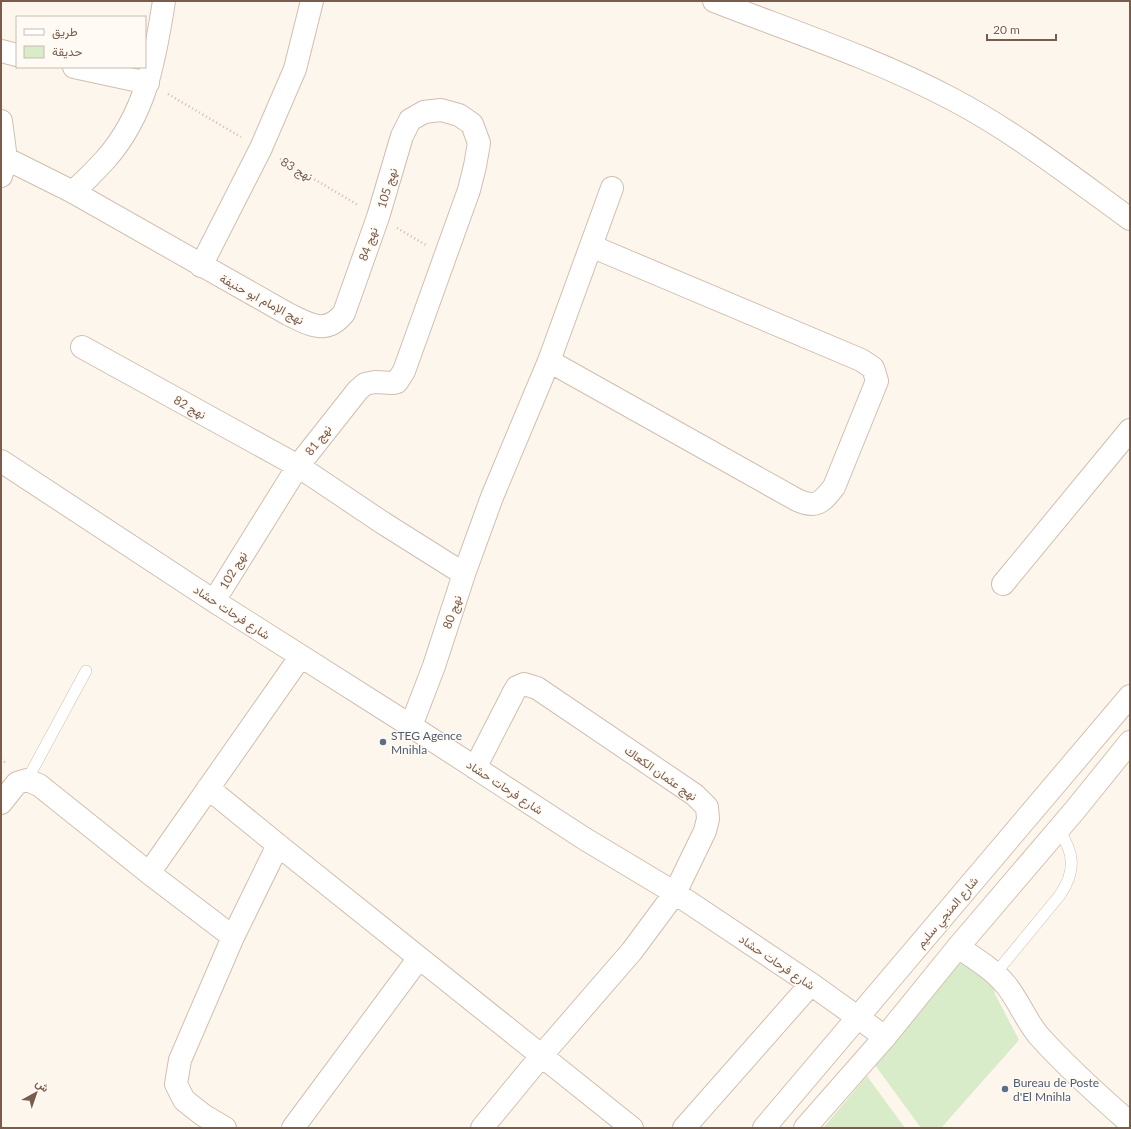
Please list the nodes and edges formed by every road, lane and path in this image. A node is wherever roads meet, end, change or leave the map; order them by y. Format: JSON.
{"nodes":[{"id":1,"x":164,"y":1,"type":"edge"},
{"id":2,"x":312,"y":1,"type":"edge"},
{"id":3,"x":714,"y":1,"type":"edge"},
{"id":4,"x":1,"y":51,"type":"edge"},
{"id":5,"x":16,"y":55,"type":"edge"},
{"id":6,"x":79,"y":68,"type":"edge"},
{"id":7,"x":148,"y":83,"type":"junction"},
{"id":8,"x":1,"y":120,"type":"edge"},
{"id":9,"x":261,"y":148,"type":"junction"},
{"id":10,"x":3,"y":164,"type":"edge"},
{"id":11,"x":612,"y":188,"type":"dead end"},
{"id":12,"x":73,"y":192,"type":"junction"},
{"id":13,"x":378,"y":217,"type":"junction"},
{"id":14,"x":1130,"y":219,"type":"edge"},
{"id":15,"x":591,"y":246,"type":"junction"},
{"id":16,"x":445,"y":256,"type":"junction"},
{"id":17,"x":201,"y":266,"type":"junction"},
{"id":18,"x":344,"y":313,"type":"joint"},
{"id":19,"x":82,"y":347,"type":"dead end"},
{"id":20,"x":549,"y":361,"type":"junction"},
{"id":21,"x":1130,"y":430,"type":"edge"},
{"id":22,"x":1,"y":461,"type":"edge"},
{"id":23,"x":298,"y":466,"type":"junction"},
{"id":24,"x":252,"y":539,"type":"joint"},
{"id":25,"x":464,"y":574,"type":"junction"},
{"id":26,"x":1003,"y":584,"type":"dead end"},
{"id":27,"x":214,"y":601,"type":"junction"},
{"id":28,"x":301,"y":656,"type":"junction"},
{"id":29,"x":86,"y":671,"type":"dead end"},
{"id":30,"x":1130,"y":696,"type":"edge"},
{"id":31,"x":411,"y":726,"type":"junction"},
{"id":32,"x":1130,"y":742,"type":"edge"},
{"id":33,"x":475,"y":768,"type":"junction"},
{"id":34,"x":27,"y":780,"type":"junction"},
{"id":35,"x":208,"y":788,"type":"junction"},
{"id":36,"x":1,"y":803,"type":"edge"},
{"id":37,"x":1058,"y":829,"type":"junction"},
{"id":38,"x":278,"y":845,"type":"junction"},
{"id":39,"x":149,"y":873,"type":"junction"},
{"id":40,"x":675,"y":893,"type":"junction"},
{"id":41,"x":232,"y":936,"type":"junction"},
{"id":42,"x":958,"y":947,"type":"junction"},
{"id":43,"x":419,"y":958,"type":"junction"},
{"id":44,"x":995,"y":974,"type":"junction"},
{"id":45,"x":811,"y":984,"type":"junction"},
{"id":46,"x":858,"y":1017,"type":"junction"},
{"id":47,"x":885,"y":1037,"type":"junction"},
{"id":48,"x":542,"y":1055,"type":"junction"},
{"id":49,"x":1130,"y":1123,"type":"edge"},
{"id":50,"x":225,"y":1128,"type":"edge"},
{"id":51,"x":293,"y":1128,"type":"edge"},
{"id":52,"x":482,"y":1128,"type":"edge"},
{"id":53,"x":632,"y":1128,"type":"edge"},
{"id":54,"x":684,"y":1128,"type":"edge"},
{"id":55,"x":764,"y":1128,"type":"edge"},
{"id":56,"x":806,"y":1128,"type":"edge"}],
"edges":[{"from":1,"to":7,"type":"street"},
{"from":2,"to":9,"type":"street"},
{"from":3,"to":14,"type":"street"},
{"from":4,"to":5,"type":"street"},
{"from":6,"to":7,"type":"street"},
{"from":7,"to":9,"type":"path","name":"نهج 83"},
{"from":7,"to":12,"type":"street"},
{"from":8,"to":10,"type":"street"},
{"from":9,"to":13,"type":"path","name":"نهج 83"},
{"from":9,"to":17,"type":"street"},
{"from":10,"to":12,"type":"street"},
{"from":11,"to":15,"type":"street","name":"نهج 80"},
{"from":12,"to":17,"type":"street","name":"نهج الإمام ابو حنيفة"},
{"from":13,"to":16,"type":"path","name":"نهج 83"},
{"from":13,"to":16,"type":"street","name":"نهج 105"},
{"from":13,"to":18,"type":"street","name":"نهج 84"},
{"from":15,"to":20,"type":"street","name":"نهج 80"},
{"from":15,"to":20,"type":"street"},
{"from":16,"to":23,"type":"street","name":"نهج 81"},
{"from":17,"to":18,"type":"street","name":"نهج الإمام ابو حنيفة"},
{"from":19,"to":23,"type":"street","name":"نهج 82"},
{"from":20,"to":25,"type":"street","name":"نهج 80"},
{"from":21,"to":26,"type":"street"},
{"from":22,"to":27,"type":"street","name":"شارع فرحات حشاد"},
{"from":23,"to":24,"type":"street","name":"نهج 81"},
{"from":23,"to":25,"type":"street","name":"نهج 82"},
{"from":24,"to":27,"type":"street","name":"نهج 102"},
{"from":25,"to":31,"type":"street","name":"نهج 80"},
{"from":27,"to":28,"type":"street","name":"شارع فرحات حشاد"},
{"from":28,"to":31,"type":"street","name":"شارع فرحات حشاد"},
{"from":28,"to":35,"type":"street"},
{"from":29,"to":34,"type":"lane"},
{"from":30,"to":46,"type":"street","name":"شارع المنجي سليم"},
{"from":31,"to":33,"type":"street","name":"شارع فرحات حشاد"},
{"from":32,"to":37,"type":"street"},
{"from":33,"to":40,"type":"street","name":"شارع فرحات حشاد"},
{"from":33,"to":40,"type":"street","name":"نهج عثمان الكعاك"},
{"from":34,"to":36,"type":"street"},
{"from":34,"to":39,"type":"street"},
{"from":35,"to":38,"type":"street"},
{"from":35,"to":39,"type":"street"},
{"from":37,"to":42,"type":"street"},
{"from":37,"to":44,"type":"lane"},
{"from":38,"to":41,"type":"street"},
{"from":38,"to":43,"type":"street"},
{"from":39,"to":41,"type":"street"},
{"from":40,"to":45,"type":"street","name":"شارع فرحات حشاد"},
{"from":40,"to":48,"type":"street","name":"نهج عثمان الكعاك"},
{"from":41,"to":50,"type":"street"},
{"from":42,"to":44,"type":"street"},
{"from":42,"to":47,"type":"street"},
{"from":43,"to":48,"type":"street"},
{"from":43,"to":51,"type":"street"},
{"from":44,"to":49,"type":"street"},
{"from":45,"to":46,"type":"street","name":"شارع فرحات حشاد"},
{"from":45,"to":54,"type":"street"},
{"from":46,"to":47,"type":"street","name":"شارع فرحات حشاد"},
{"from":46,"to":55,"type":"street","name":"شارع المنجي سليم"},
{"from":47,"to":56,"type":"street"},
{"from":48,"to":52,"type":"street","name":"نهج عثمان الكعاك"},
{"from":48,"to":53,"type":"street"}]}
